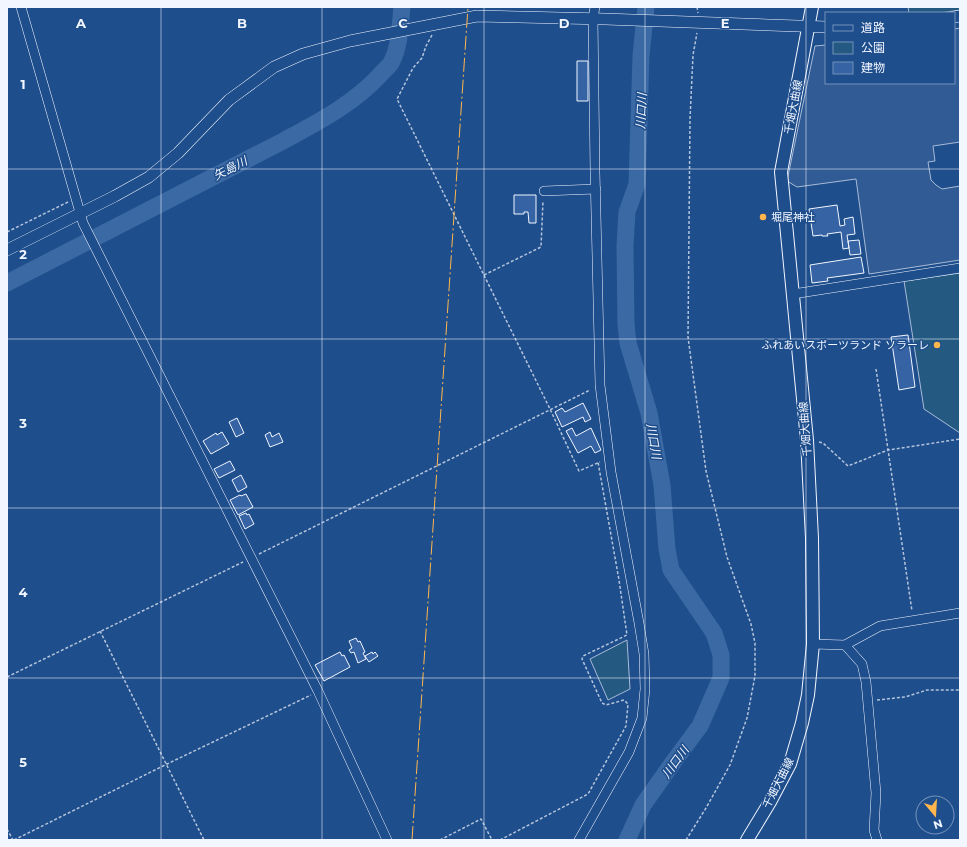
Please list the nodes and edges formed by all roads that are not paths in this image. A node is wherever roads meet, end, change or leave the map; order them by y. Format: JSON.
{"nodes":[{"id":1,"x":21,"y":7,"type":"edge"},
{"id":2,"x":595,"y":7,"type":"edge"},
{"id":3,"x":812,"y":7,"type":"edge"},
{"id":4,"x":593,"y":18,"type":"junction"},
{"id":5,"x":808,"y":26,"type":"junction"},
{"id":6,"x":825,"y":27,"type":"edge"},
{"id":7,"x":596,"y":189,"type":"junction"},
{"id":8,"x":544,"y":191,"type":"road end"},
{"id":9,"x":82,"y":218,"type":"junction"},
{"id":10,"x":7,"y":250,"type":"edge"},
{"id":11,"x":960,"y":268,"type":"edge"},
{"id":12,"x":793,"y":294,"type":"junction"},
{"id":13,"x":960,"y":613,"type":"edge"},
{"id":14,"x":813,"y":644,"type":"junction"},
{"id":15,"x":846,"y":645,"type":"junction"},
{"id":16,"x":387,"y":840,"type":"edge"},
{"id":17,"x":578,"y":840,"type":"edge"},
{"id":18,"x":746,"y":840,"type":"edge"},
{"id":19,"x":877,"y":840,"type":"edge"}],
"edges":[{"from":1,"to":9,"type":"street"},
{"from":2,"to":4,"type":"street"},
{"from":3,"to":5,"type":"main road","name":"千畑大曲線"},
{"from":4,"to":5,"type":"street"},
{"from":4,"to":7,"type":"street"},
{"from":4,"to":9,"type":"street"},
{"from":5,"to":6,"type":"street"},
{"from":5,"to":12,"type":"main road","name":"千畑大曲線"},
{"from":7,"to":8,"type":"street"},
{"from":7,"to":17,"type":"street"},
{"from":9,"to":10,"type":"street"},
{"from":9,"to":16,"type":"street"},
{"from":11,"to":12,"type":"street"},
{"from":12,"to":14,"type":"main road","name":"千畑大曲線"},
{"from":13,"to":15,"type":"street"},
{"from":14,"to":15,"type":"street"},
{"from":14,"to":18,"type":"main road","name":"千畑大曲線"},
{"from":15,"to":19,"type":"street"}]}
